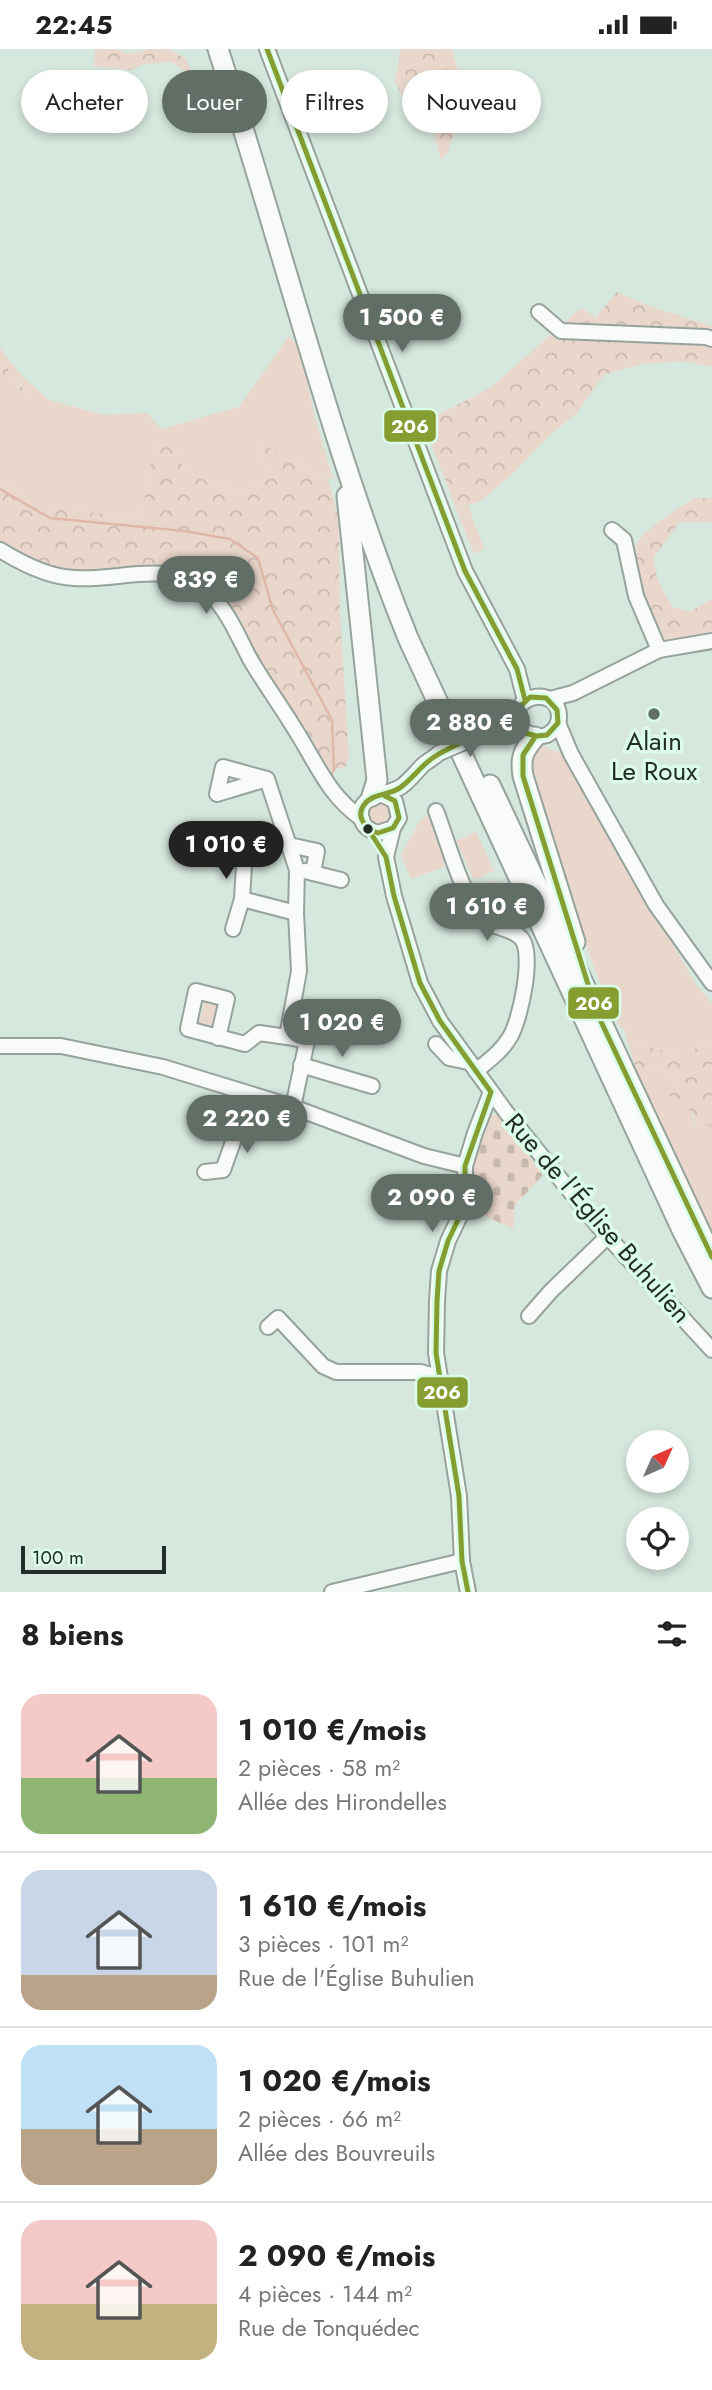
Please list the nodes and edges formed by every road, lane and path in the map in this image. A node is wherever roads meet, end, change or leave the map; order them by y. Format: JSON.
{"nodes":[{"id":1,"x":218,"y":49,"type":"edge"},
{"id":2,"x":231,"y":49,"type":"edge"},
{"id":3,"x":267,"y":49,"type":"edge"},
{"id":4,"x":539,"y":312,"type":"dead end"},
{"id":5,"x":712,"y":339,"type":"edge"},
{"id":6,"x":344,"y":460,"type":"junction"},
{"id":7,"x":612,"y":530,"type":"dead end"},
{"id":8,"x":0,"y":550,"type":"edge"},
{"id":9,"x":712,"y":641,"type":"edge"},
{"id":10,"x":659,"y":650,"type":"junction"},
{"id":11,"x":517,"y":669,"type":"junction"},
{"id":12,"x":573,"y":693,"type":"junction"},
{"id":13,"x":546,"y":698,"type":"junction"},
{"id":14,"x":523,"y":703,"type":"junction"},
{"id":15,"x":558,"y":720,"type":"junction"},
{"id":16,"x":486,"y":733,"type":"junction"},
{"id":17,"x":535,"y":735,"type":"junction"},
{"id":18,"x":571,"y":754,"type":"junction"},
{"id":19,"x":267,"y":779,"type":"dead end"},
{"id":20,"x":407,"y":782,"type":"junction"},
{"id":21,"x":374,"y":798,"type":"junction"},
{"id":22,"x":339,"y":799,"type":"junction"},
{"id":23,"x":436,"y":811,"type":"dead end"},
{"id":24,"x":399,"y":812,"type":"junction"},
{"id":25,"x":365,"y":824,"type":"junction"},
{"id":26,"x":393,"y":828,"type":"junction"},
{"id":27,"x":289,"y":845,"type":"junction"},
{"id":28,"x":386,"y":857,"type":"junction"},
{"id":29,"x":244,"y":864,"type":"dead end"},
{"id":30,"x":297,"y":870,"type":"junction"},
{"id":31,"x":313,"y":873,"type":"junction"},
{"id":32,"x":341,"y":880,"type":"dead end"},
{"id":33,"x":243,"y":899,"type":"junction"},
{"id":34,"x":296,"y":913,"type":"junction"},
{"id":35,"x":233,"y":929,"type":"dead end"},
{"id":36,"x":712,"y":983,"type":"edge"},
{"id":37,"x":597,"y":1013,"type":"junction"},
{"id":38,"x":287,"y":1037,"type":"junction"},
{"id":39,"x":218,"y":1038,"type":"dead end"},
{"id":40,"x":436,"y":1044,"type":"dead end"},
{"id":41,"x":0,"y":1046,"type":"edge"},
{"id":42,"x":301,"y":1065,"type":"junction"},
{"id":43,"x":472,"y":1067,"type":"junction"},
{"id":44,"x":372,"y":1086,"type":"dead end"},
{"id":45,"x":491,"y":1092,"type":"junction"},
{"id":46,"x":250,"y":1094,"type":"junction"},
{"id":47,"x":293,"y":1107,"type":"junction"},
{"id":48,"x":465,"y":1166,"type":"junction"},
{"id":49,"x":205,"y":1172,"type":"dead end"},
{"id":50,"x":607,"y":1237,"type":"junction"},
{"id":51,"x":712,"y":1257,"type":"edge"},
{"id":52,"x":712,"y":1288,"type":"edge"},
{"id":53,"x":529,"y":1316,"type":"dead end"},
{"id":54,"x":268,"y":1327,"type":"dead end"},
{"id":55,"x":712,"y":1350,"type":"edge"},
{"id":56,"x":442,"y":1385,"type":"junction"},
{"id":57,"x":463,"y":1561,"type":"junction"},
{"id":58,"x":332,"y":1592,"type":"edge"},
{"id":59,"x":468,"y":1592,"type":"edge"}],
"edges":[{"from":1,"to":6,"type":"highway"},
{"from":2,"to":37,"type":"highway"},
{"from":3,"to":11,"type":"street"},
{"from":4,"to":5,"type":"street"},
{"from":6,"to":21,"type":"highway"},
{"from":6,"to":52,"type":"highway"},
{"from":7,"to":10,"type":"street"},
{"from":8,"to":22,"type":"street","name":"Rue de l'Église Buhulien"},
{"from":9,"to":10,"type":"street"},
{"from":10,"to":12,"type":"street"},
{"from":11,"to":13,"type":"street"},
{"from":11,"to":14,"type":"street"},
{"from":12,"to":13,"type":"street"},
{"from":12,"to":15,"type":"street"},
{"from":13,"to":14,"type":"street"},
{"from":13,"to":15,"type":"street"},
{"from":14,"to":16,"type":"street"},
{"from":14,"to":17,"type":"street"},
{"from":15,"to":17,"type":"street"},
{"from":15,"to":18,"type":"street"},
{"from":16,"to":17,"type":"street"},
{"from":16,"to":20,"type":"street","bridge":true},
{"from":17,"to":18,"type":"street"},
{"from":17,"to":37,"type":"highway"},
{"from":18,"to":36,"type":"street"},
{"from":19,"to":27,"type":"street"},
{"from":20,"to":21,"type":"street"},
{"from":20,"to":24,"type":"street"},
{"from":21,"to":22,"type":"street"},
{"from":21,"to":24,"type":"street"},
{"from":21,"to":25,"type":"street"},
{"from":22,"to":25,"type":"street","name":"Rue de l'Église Buhulien"},
{"from":23,"to":43,"type":"street"},
{"from":24,"to":26,"type":"street"},
{"from":25,"to":26,"type":"street"},
{"from":25,"to":28,"type":"street","name":"Rue de l'Église Buhulien"},
{"from":26,"to":28,"type":"street","name":"Rue de l'Église Buhulien"},
{"from":27,"to":30,"type":"street"},
{"from":27,"to":31,"type":"street"},
{"from":28,"to":43,"type":"street","name":"Rue de l'Église Buhulien"},
{"from":29,"to":33,"type":"street"},
{"from":30,"to":31,"type":"street"},
{"from":30,"to":34,"type":"street"},
{"from":31,"to":32,"type":"street"},
{"from":33,"to":34,"type":"street"},
{"from":33,"to":35,"type":"street"},
{"from":34,"to":38,"type":"street"},
{"from":37,"to":51,"type":"highway"},
{"from":38,"to":39,"type":"street"},
{"from":38,"to":42,"type":"street"},
{"from":40,"to":43,"type":"street"},
{"from":41,"to":46,"type":"street"},
{"from":42,"to":44,"type":"street"},
{"from":42,"to":47,"type":"street"},
{"from":43,"to":45,"type":"street","name":"Rue de l'Église Buhulien"},
{"from":45,"to":48,"type":"street"},
{"from":45,"to":50,"type":"street","name":"Rue de l'Église Buhulien"},
{"from":46,"to":47,"type":"street"},
{"from":46,"to":49,"type":"street"},
{"from":47,"to":48,"type":"street"},
{"from":48,"to":56,"type":"street"},
{"from":50,"to":53,"type":"street"},
{"from":50,"to":55,"type":"street","name":"Rue de l'Église Buhulien"},
{"from":54,"to":56,"type":"street"},
{"from":56,"to":57,"type":"street"},
{"from":57,"to":58,"type":"street"},
{"from":57,"to":59,"type":"street"}]}
